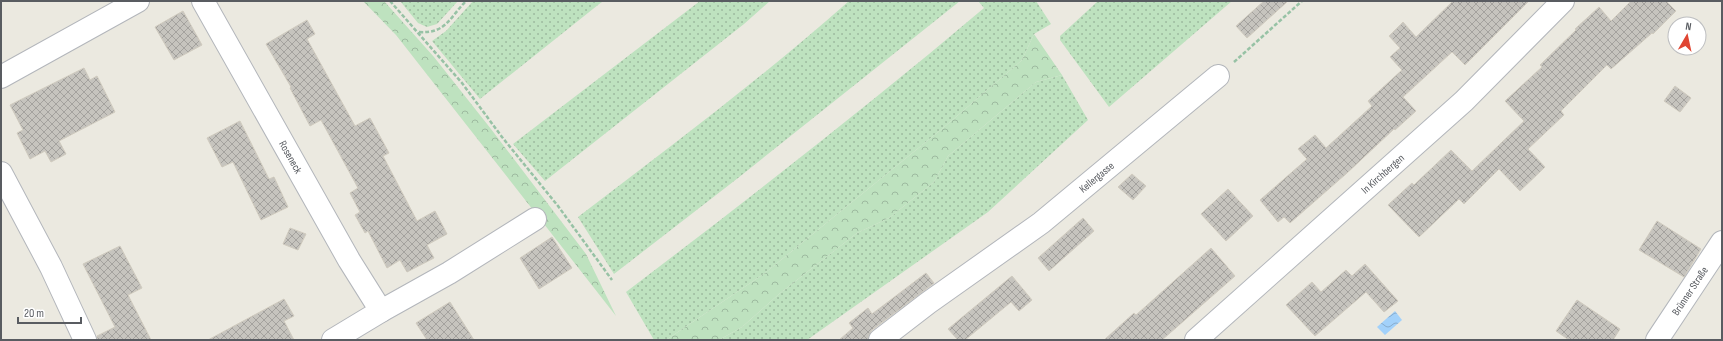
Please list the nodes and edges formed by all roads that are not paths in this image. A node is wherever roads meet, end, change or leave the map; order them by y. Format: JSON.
{"nodes":[{"id":1,"x":138,"y":1,"type":"edge"},
{"id":2,"x":203,"y":1,"type":"edge"},
{"id":3,"x":1563,"y":1,"type":"edge"},
{"id":4,"x":1218,"y":76,"type":"road end"},
{"id":5,"x":1,"y":77,"type":"edge"},
{"id":6,"x":1,"y":173,"type":"edge"},
{"id":7,"x":535,"y":219,"type":"dead end"},
{"id":8,"x":1722,"y":242,"type":"edge"},
{"id":9,"x":381,"y":311,"type":"junction"},
{"id":10,"x":84,"y":340,"type":"edge"},
{"id":11,"x":333,"y":340,"type":"edge"},
{"id":12,"x":880,"y":340,"type":"edge"},
{"id":13,"x":1196,"y":340,"type":"edge"},
{"id":14,"x":1658,"y":340,"type":"edge"}],
"edges":[{"from":1,"to":5,"type":"street"},
{"from":2,"to":9,"type":"street","name":"Roseneck"},
{"from":3,"to":13,"type":"street","name":"In Kirchbergen"},
{"from":4,"to":12,"type":"street","name":"Kellergasse"},
{"from":6,"to":10,"type":"street"},
{"from":7,"to":9,"type":"street"},
{"from":8,"to":14,"type":"street","name":"Brünner Straße"},
{"from":9,"to":11,"type":"street"}]}
